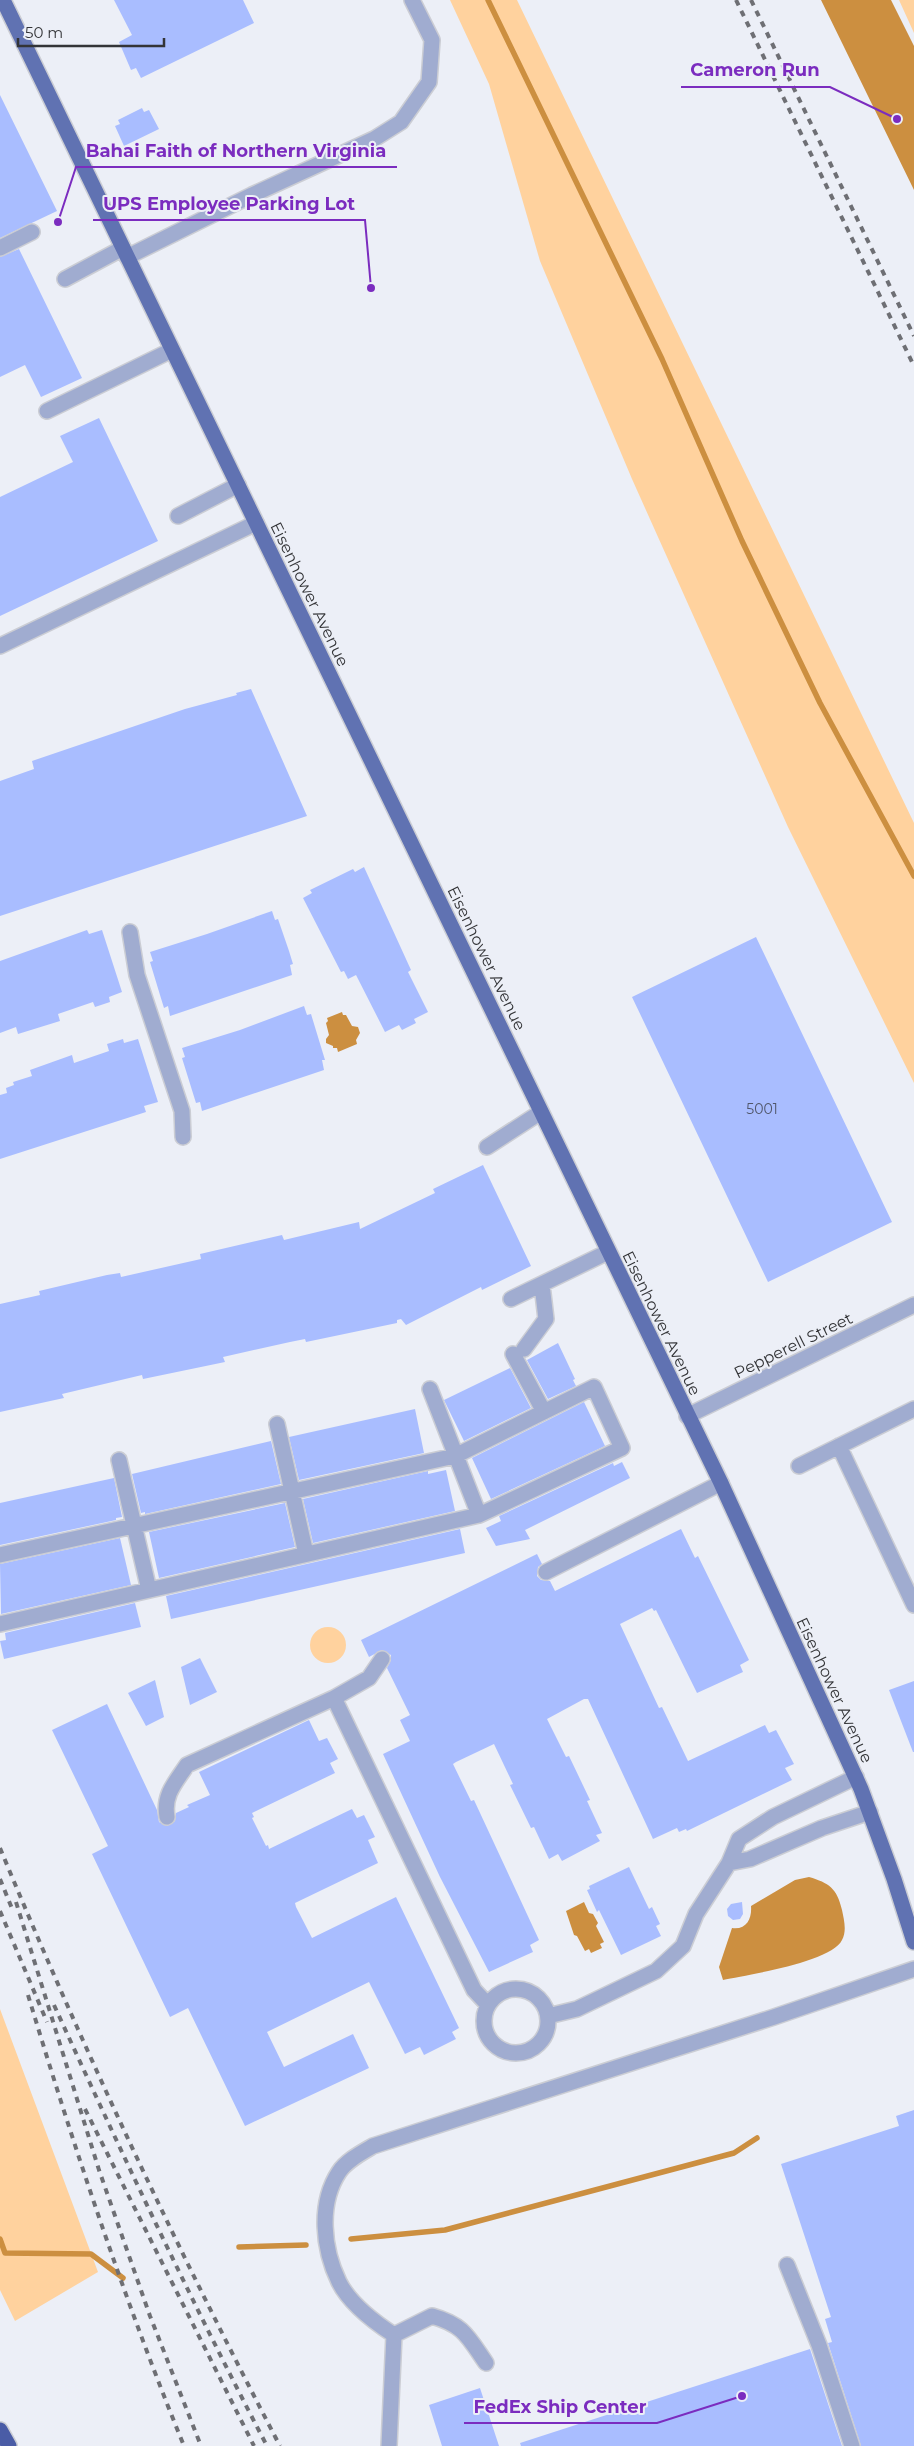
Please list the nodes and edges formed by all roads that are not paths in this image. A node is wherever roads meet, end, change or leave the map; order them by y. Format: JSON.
{"nodes":[{"id":1,"x":2,"y":0,"type":"edge"},
{"id":2,"x":412,"y":0,"type":"edge"},
{"id":3,"x":32,"y":232,"type":"dead end"},
{"id":4,"x":0,"y":248,"type":"edge"},
{"id":5,"x":125,"y":252,"type":"junction"},
{"id":6,"x":65,"y":278,"type":"dead end"},
{"id":7,"x":172,"y":350,"type":"junction"},
{"id":8,"x":47,"y":411,"type":"dead end"},
{"id":9,"x":238,"y":486,"type":"junction"},
{"id":10,"x":178,"y":516,"type":"dead end"},
{"id":11,"x":256,"y":523,"type":"junction"},
{"id":12,"x":0,"y":646,"type":"edge"},
{"id":13,"x":130,"y":932,"type":"dead end"},
{"id":14,"x":542,"y":1112,"type":"junction"},
{"id":15,"x":183,"y":1137,"type":"dead end"},
{"id":16,"x":486,"y":1147,"type":"dead end"},
{"id":17,"x":608,"y":1252,"type":"junction"},
{"id":18,"x":542,"y":1285,"type":"junction"},
{"id":19,"x":511,"y":1299,"type":"dead end"},
{"id":20,"x":914,"y":1305,"type":"edge"},
{"id":21,"x":430,"y":1389,"type":"dead end"},
{"id":22,"x":914,"y":1409,"type":"edge"},
{"id":23,"x":544,"y":1412,"type":"junction"},
{"id":24,"x":687,"y":1416,"type":"junction"},
{"id":25,"x":277,"y":1424,"type":"dead end"},
{"id":26,"x":838,"y":1446,"type":"junction"},
{"id":27,"x":455,"y":1456,"type":"junction"},
{"id":28,"x":119,"y":1460,"type":"dead end"},
{"id":29,"x":799,"y":1466,"type":"dead end"},
{"id":30,"x":721,"y":1483,"type":"junction"},
{"id":31,"x":292,"y":1491,"type":"junction"},
{"id":32,"x":479,"y":1515,"type":"junction"},
{"id":33,"x":135,"y":1525,"type":"junction"},
{"id":34,"x":0,"y":1554,"type":"edge"},
{"id":35,"x":306,"y":1554,"type":"junction"},
{"id":36,"x":546,"y":1572,"type":"dead end"},
{"id":37,"x":149,"y":1590,"type":"junction"},
{"id":38,"x":914,"y":1605,"type":"edge"},
{"id":39,"x":0,"y":1624,"type":"edge"},
{"id":40,"x":382,"y":1659,"type":"dead end"},
{"id":41,"x":334,"y":1698,"type":"junction"},
{"id":42,"x":856,"y":1778,"type":"junction"},
{"id":43,"x":870,"y":1812,"type":"junction"},
{"id":44,"x":167,"y":1817,"type":"dead end"},
{"id":45,"x":729,"y":1864,"type":"junction"},
{"id":46,"x":914,"y":1942,"type":"edge"},
{"id":47,"x":914,"y":1969,"type":"edge"},
{"id":48,"x":488,"y":2004,"type":"junction"},
{"id":49,"x":548,"y":2016,"type":"junction"},
{"id":50,"x":788,"y":2265,"type":"dead end"},
{"id":51,"x":394,"y":2335,"type":"junction"},
{"id":52,"x":486,"y":2363,"type":"dead end"},
{"id":53,"x":0,"y":2430,"type":"edge"},
{"id":54,"x":9,"y":2446,"type":"edge"},
{"id":55,"x":389,"y":2446,"type":"edge"},
{"id":56,"x":852,"y":2446,"type":"edge"}],
"edges":[{"from":1,"to":5,"type":"main road","name":"Eisenhower Avenue"},
{"from":2,"to":5,"type":"street"},
{"from":3,"to":4,"type":"street"},
{"from":5,"to":6,"type":"street"},
{"from":5,"to":7,"type":"main road","name":"Eisenhower Avenue"},
{"from":7,"to":8,"type":"street"},
{"from":7,"to":9,"type":"main road","name":"Eisenhower Avenue"},
{"from":9,"to":10,"type":"street"},
{"from":9,"to":11,"type":"main road","name":"Eisenhower Avenue"},
{"from":11,"to":12,"type":"street"},
{"from":11,"to":14,"type":"main road","name":"Eisenhower Avenue"},
{"from":13,"to":15,"type":"street"},
{"from":14,"to":16,"type":"street"},
{"from":14,"to":17,"type":"main road","name":"Eisenhower Avenue"},
{"from":17,"to":18,"type":"street"},
{"from":17,"to":24,"type":"main road","name":"Eisenhower Avenue"},
{"from":18,"to":19,"type":"street"},
{"from":18,"to":23,"type":"street"},
{"from":20,"to":24,"type":"street","name":"Pepperell Street"},
{"from":21,"to":27,"type":"street"},
{"from":22,"to":26,"type":"street"},
{"from":23,"to":27,"type":"street"},
{"from":23,"to":32,"type":"street"},
{"from":24,"to":30,"type":"main road","name":"Eisenhower Avenue"},
{"from":25,"to":31,"type":"street"},
{"from":26,"to":29,"type":"street"},
{"from":26,"to":38,"type":"street"},
{"from":27,"to":31,"type":"street"},
{"from":27,"to":32,"type":"street"},
{"from":28,"to":33,"type":"street"},
{"from":30,"to":36,"type":"street"},
{"from":30,"to":42,"type":"main road","name":"Eisenhower Avenue"},
{"from":31,"to":33,"type":"street"},
{"from":31,"to":35,"type":"street"},
{"from":32,"to":35,"type":"street"},
{"from":33,"to":34,"type":"street"},
{"from":33,"to":37,"type":"street"},
{"from":35,"to":37,"type":"street"},
{"from":37,"to":39,"type":"street"},
{"from":40,"to":41,"type":"street"},
{"from":41,"to":44,"type":"street"},
{"from":41,"to":48,"type":"street"},
{"from":42,"to":43,"type":"main road","name":"Eisenhower Avenue"},
{"from":42,"to":45,"type":"street"},
{"from":43,"to":45,"type":"street"},
{"from":43,"to":46,"type":"main road","name":"Eisenhower Avenue"},
{"from":45,"to":49,"type":"street"},
{"from":47,"to":51,"type":"street"},
{"from":48,"to":49,"type":"street"},
{"from":48,"to":49,"type":"street"},
{"from":50,"to":56,"type":"street"},
{"from":51,"to":52,"type":"street"},
{"from":51,"to":55,"type":"street"},
{"from":53,"to":54,"type":"highway"}]}
